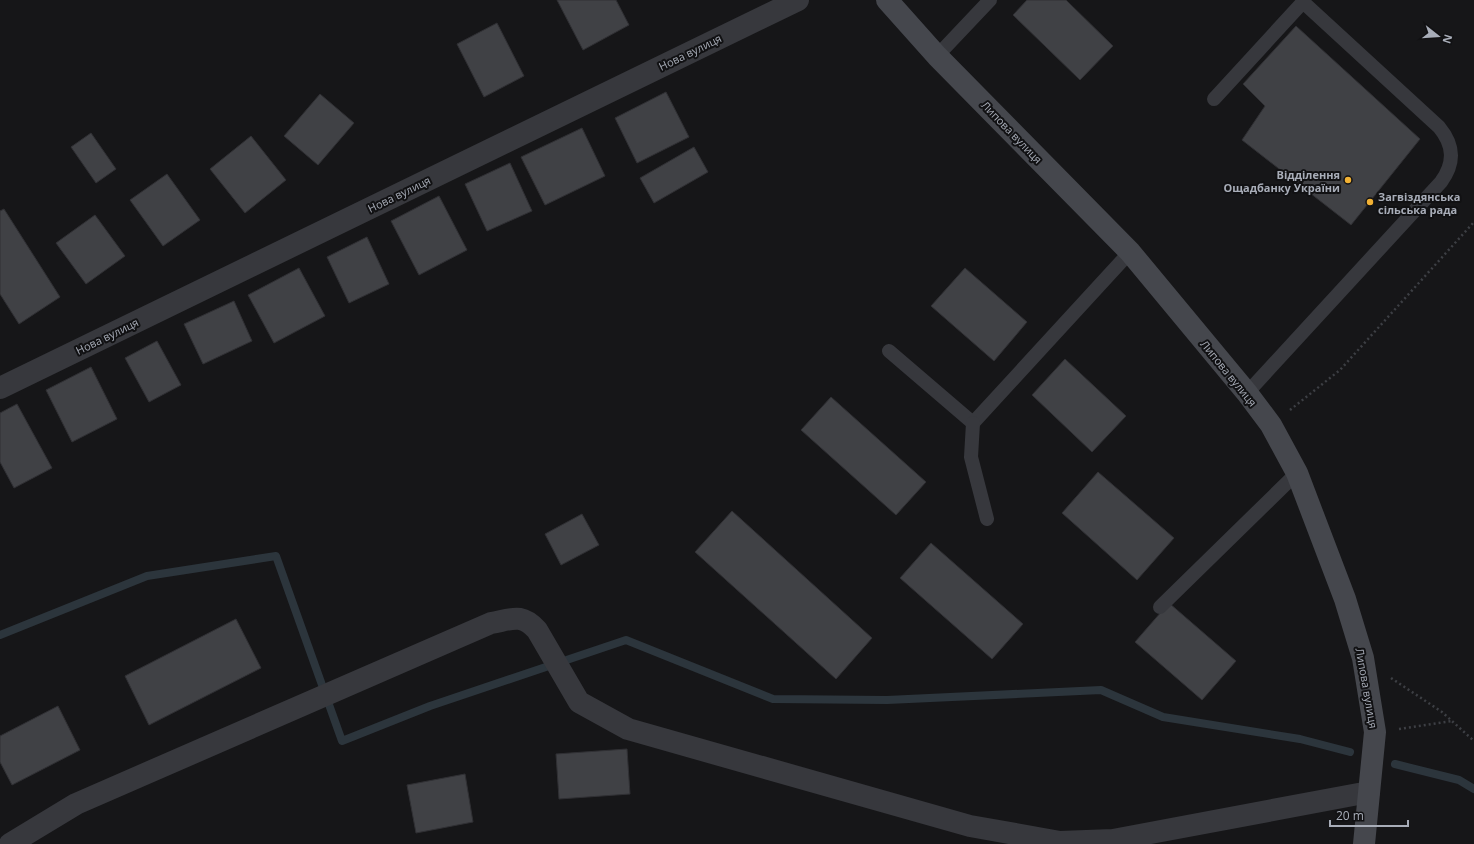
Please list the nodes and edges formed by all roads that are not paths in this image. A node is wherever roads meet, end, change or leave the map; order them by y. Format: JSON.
{"nodes":[{"id":1,"x":798,"y":0,"type":"edge"},
{"id":2,"x":887,"y":0,"type":"edge"},
{"id":3,"x":990,"y":0,"type":"edge"},
{"id":4,"x":1304,"y":1,"type":"edge"},
{"id":5,"x":937,"y":56,"type":"junction"},
{"id":6,"x":1214,"y":99,"type":"dead end"},
{"id":7,"x":1130,"y":252,"type":"junction"},
{"id":8,"x":889,"y":351,"type":"dead end"},
{"id":9,"x":0,"y":388,"type":"edge"},
{"id":10,"x":1247,"y":393,"type":"junction"},
{"id":11,"x":973,"y":423,"type":"junction"},
{"id":12,"x":1297,"y":473,"type":"junction"},
{"id":13,"x":987,"y":519,"type":"dead end"},
{"id":14,"x":1160,"y":607,"type":"dead end"},
{"id":15,"x":1369,"y":792,"type":"junction"},
{"id":16,"x":1124,"y":841,"type":"edge"},
{"id":17,"x":1058,"y":843,"type":"edge"},
{"id":18,"x":10,"y":844,"type":"edge"},
{"id":19,"x":1364,"y":844,"type":"edge"}],
"edges":[{"from":1,"to":9,"type":"street","name":"Нова вулиця"},
{"from":2,"to":5,"type":"street","name":"Липова вулиця"},
{"from":3,"to":5,"type":"lane"},
{"from":4,"to":6,"type":"lane"},
{"from":4,"to":10,"type":"lane"},
{"from":5,"to":7,"type":"street","name":"Липова вулиця"},
{"from":7,"to":10,"type":"street","name":"Липова вулиця"},
{"from":7,"to":11,"type":"lane"},
{"from":8,"to":11,"type":"lane"},
{"from":10,"to":12,"type":"street","name":"Липова вулиця"},
{"from":11,"to":13,"type":"lane"},
{"from":12,"to":14,"type":"lane"},
{"from":12,"to":15,"type":"street","name":"Липова вулиця"},
{"from":15,"to":16,"type":"street"},
{"from":15,"to":19,"type":"street","name":"Липова вулиця"},
{"from":16,"to":17,"type":"street"},
{"from":17,"to":18,"type":"street"}]}
